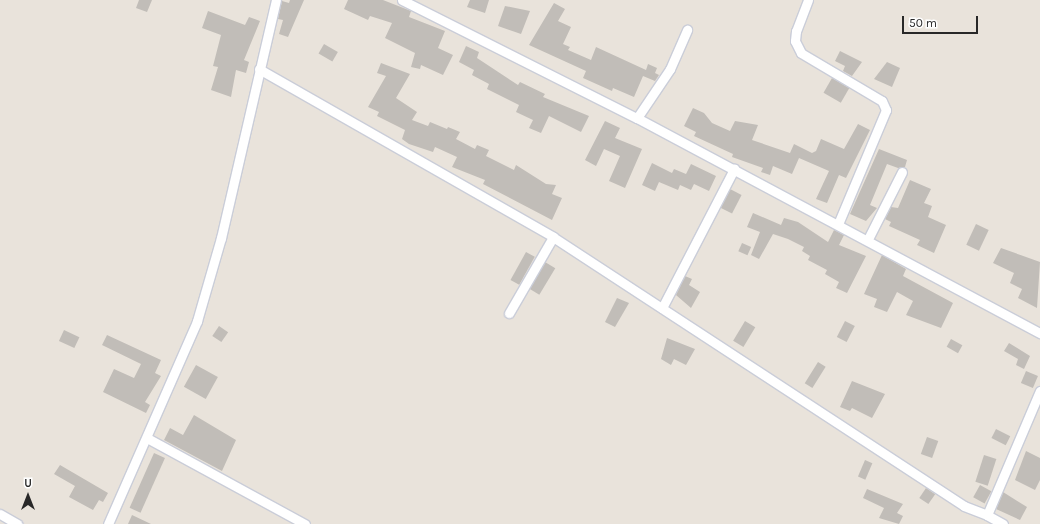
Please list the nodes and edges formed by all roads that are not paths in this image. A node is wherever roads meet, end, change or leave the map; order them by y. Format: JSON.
{"nodes":[{"id":1,"x":276,"y":0,"type":"edge"},
{"id":2,"x":402,"y":0,"type":"edge"},
{"id":3,"x":808,"y":0,"type":"edge"},
{"id":4,"x":688,"y":30,"type":"dead end"},
{"id":5,"x":260,"y":69,"type":"junction"},
{"id":6,"x":637,"y":118,"type":"junction"},
{"id":7,"x":734,"y":169,"type":"junction"},
{"id":8,"x":902,"y":172,"type":"dead end"},
{"id":9,"x":838,"y":224,"type":"junction"},
{"id":10,"x":553,"y":237,"type":"junction"},
{"id":11,"x":868,"y":239,"type":"junction"},
{"id":12,"x":662,"y":308,"type":"junction"},
{"id":13,"x":509,"y":313,"type":"dead end"},
{"id":14,"x":1040,"y":333,"type":"edge"},
{"id":15,"x":1040,"y":391,"type":"edge"},
{"id":16,"x":147,"y":438,"type":"junction"},
{"id":17,"x":0,"y":514,"type":"edge"},
{"id":18,"x":987,"y":515,"type":"junction"},
{"id":19,"x":17,"y":524,"type":"edge"},
{"id":20,"x":108,"y":524,"type":"edge"},
{"id":21,"x":305,"y":524,"type":"edge"},
{"id":22,"x":1003,"y":524,"type":"edge"}],
"edges":[{"from":1,"to":5,"type":"street"},
{"from":2,"to":6,"type":"street"},
{"from":3,"to":9,"type":"street"},
{"from":4,"to":6,"type":"street"},
{"from":5,"to":10,"type":"street"},
{"from":5,"to":16,"type":"street"},
{"from":6,"to":7,"type":"street"},
{"from":7,"to":9,"type":"street"},
{"from":7,"to":12,"type":"street"},
{"from":8,"to":11,"type":"street"},
{"from":9,"to":11,"type":"street"},
{"from":10,"to":12,"type":"street"},
{"from":10,"to":13,"type":"street"},
{"from":11,"to":14,"type":"street"},
{"from":12,"to":18,"type":"street"},
{"from":15,"to":18,"type":"street"},
{"from":16,"to":20,"type":"street"},
{"from":16,"to":21,"type":"street"},
{"from":17,"to":19,"type":"street"},
{"from":18,"to":22,"type":"street"}]}
